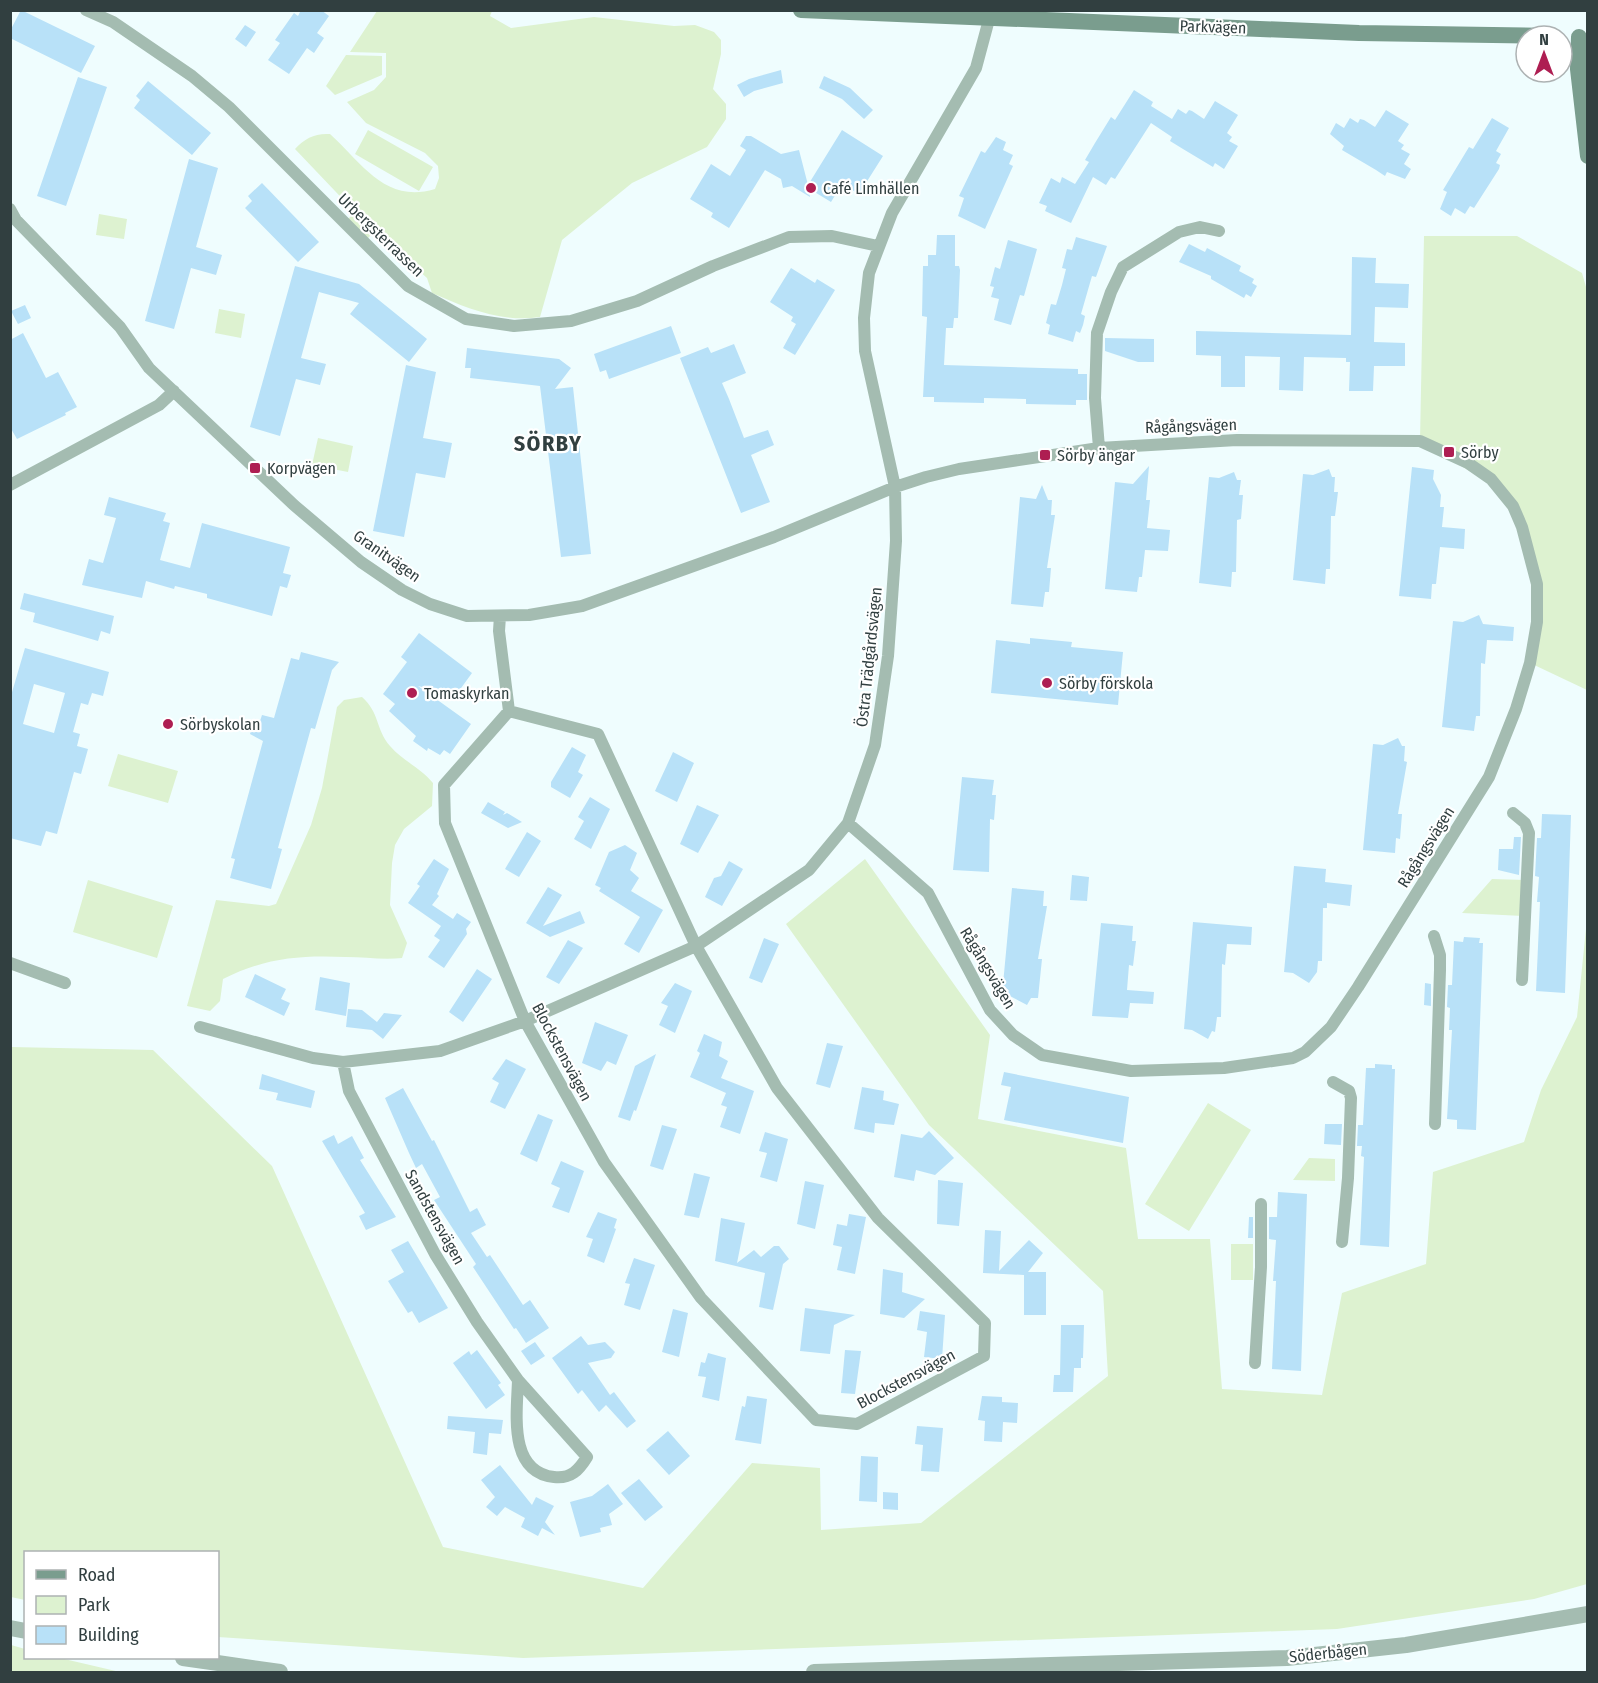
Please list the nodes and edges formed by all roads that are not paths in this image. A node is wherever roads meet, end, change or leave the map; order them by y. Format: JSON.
{"nodes":[{"id":1,"x":86,"y":10,"type":"edge"},
{"id":2,"x":801,"y":10,"type":"edge"},
{"id":3,"x":990,"y":14,"type":"edge"},
{"id":4,"x":1514,"y":35,"type":"edge"},
{"id":5,"x":1576,"y":37,"type":"edge"},
{"id":6,"x":1587,"y":156,"type":"edge"},
{"id":7,"x":12,"y":218,"type":"edge"},
{"id":8,"x":1219,"y":231,"type":"dead end"},
{"id":9,"x":878,"y":246,"type":"junction"},
{"id":10,"x":174,"y":391,"type":"junction"},
{"id":11,"x":1099,"y":448,"type":"junction"},
{"id":12,"x":10,"y":485,"type":"edge"},
{"id":13,"x":895,"y":487,"type":"junction"},
{"id":14,"x":500,"y":616,"type":"junction"},
{"id":15,"x":509,"y":711,"type":"junction"},
{"id":16,"x":1513,"y":813,"type":"dead end"},
{"id":17,"x":848,"y":823,"type":"junction"},
{"id":18,"x":1434,"y":936,"type":"dead end"},
{"id":19,"x":696,"y":946,"type":"junction"},
{"id":20,"x":10,"y":963,"type":"edge"},
{"id":21,"x":1522,"y":980,"type":"dead end"},
{"id":22,"x":64,"y":983,"type":"dead end"},
{"id":23,"x":525,"y":1021,"type":"junction"},
{"id":24,"x":200,"y":1027,"type":"dead end"},
{"id":25,"x":343,"y":1062,"type":"junction"},
{"id":26,"x":1333,"y":1082,"type":"dead end"},
{"id":27,"x":1435,"y":1124,"type":"dead end"},
{"id":28,"x":1261,"y":1204,"type":"dead end"},
{"id":29,"x":1342,"y":1242,"type":"dead end"},
{"id":30,"x":1255,"y":1363,"type":"dead end"},
{"id":31,"x":518,"y":1380,"type":"junction"},
{"id":32,"x":1587,"y":1614,"type":"edge"},
{"id":33,"x":190,"y":1659,"type":"edge"},
{"id":34,"x":280,"y":1672,"type":"edge"},
{"id":35,"x":814,"y":1672,"type":"edge"}],
"edges":[{"from":1,"to":9,"type":"street","name":"Urbergsterrassen"},
{"from":2,"to":3,"type":"main road","name":"Parkvägen"},
{"from":3,"to":4,"type":"main road","name":"Parkvägen"},
{"from":3,"to":9,"type":"street","name":"Östra Trädgårdsvägen"},
{"from":5,"to":6,"type":"main road"},
{"from":7,"to":10,"type":"street","name":"Granitvägen"},
{"from":8,"to":11,"type":"street"},
{"from":9,"to":13,"type":"street","name":"Östra Trädgårdsvägen"},
{"from":10,"to":12,"type":"street"},
{"from":10,"to":14,"type":"street","name":"Granitvägen"},
{"from":11,"to":13,"type":"street","name":"Rågångsvägen"},
{"from":11,"to":17,"type":"street","name":"Rågångsvägen"},
{"from":13,"to":14,"type":"street","name":"Granitvägen"},
{"from":13,"to":17,"type":"street","name":"Östra Trädgårdsvägen"},
{"from":14,"to":15,"type":"street"},
{"from":15,"to":19,"type":"street","name":"Blockstensvägen"},
{"from":15,"to":23,"type":"street","name":"Blockstensvägen"},
{"from":16,"to":21,"type":"street"},
{"from":17,"to":19,"type":"street","name":"Östra Trädgårdsvägen"},
{"from":18,"to":27,"type":"street"},
{"from":19,"to":23,"type":"street","name":"Östra Trädgårdsvägen"},
{"from":19,"to":23,"type":"street","name":"Blockstensvägen"},
{"from":20,"to":22,"type":"street"},
{"from":23,"to":25,"type":"street","name":"Östra Trädgårdsvägen"},
{"from":24,"to":25,"type":"street","name":"Östra Trädgårdsvägen"},
{"from":25,"to":31,"type":"street","name":"Sandstensvägen"},
{"from":26,"to":29,"type":"street"},
{"from":28,"to":30,"type":"street"},
{"from":31,"to":31,"type":"street","name":"Sandstensvägen"},
{"from":32,"to":35,"type":"street","name":"Söderbågen"},
{"from":33,"to":34,"type":"street"}]}
